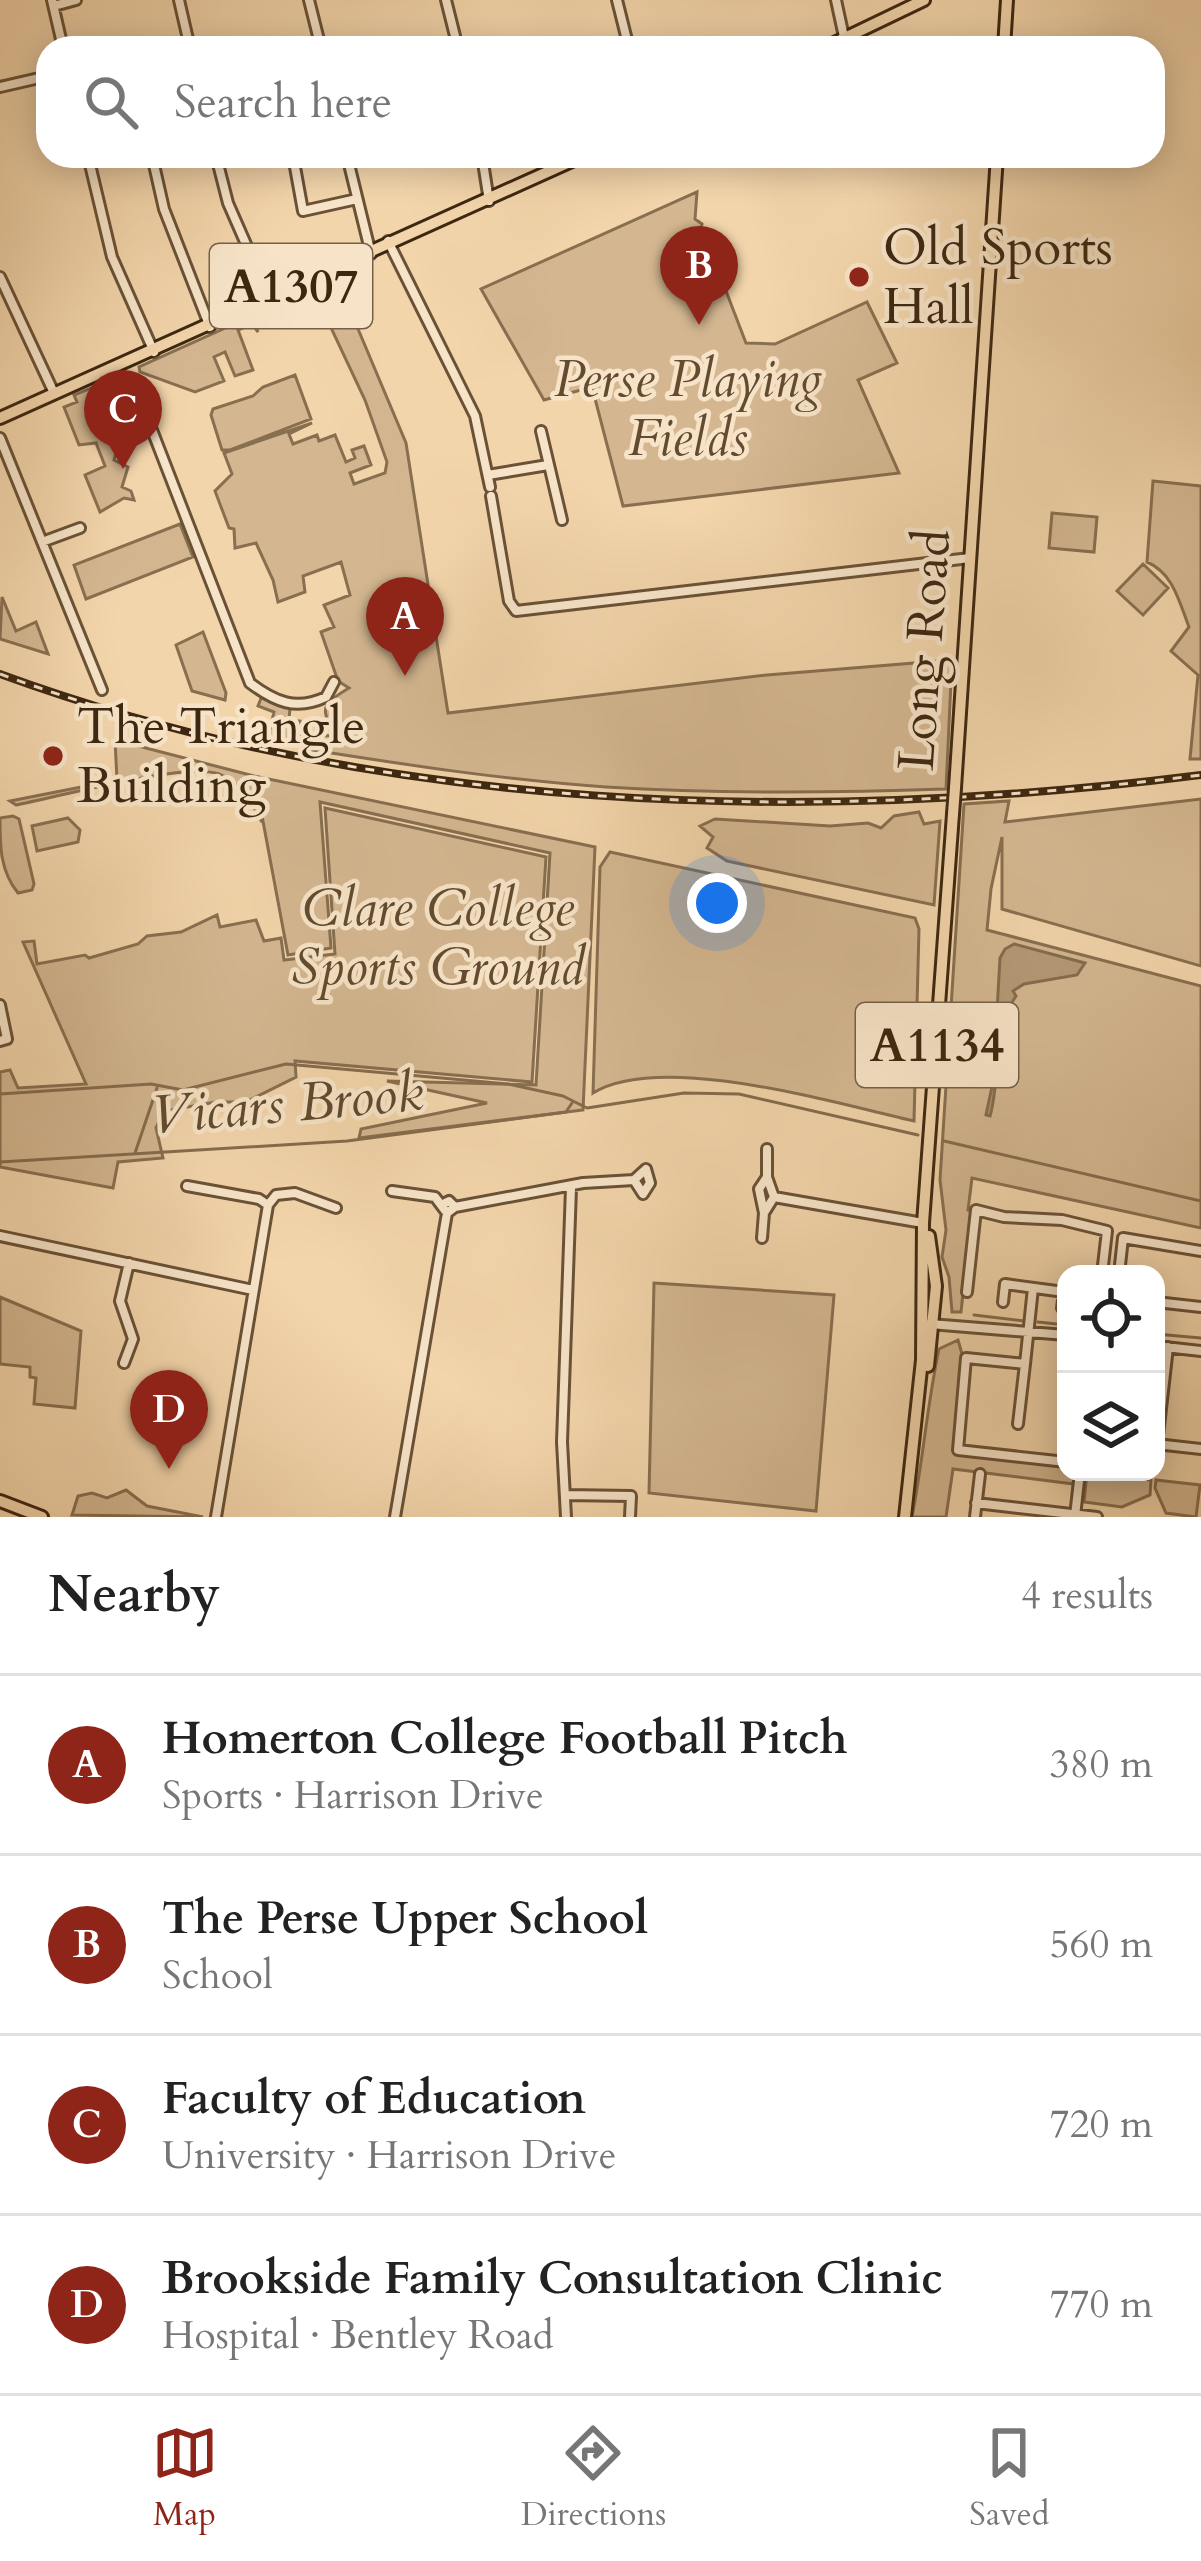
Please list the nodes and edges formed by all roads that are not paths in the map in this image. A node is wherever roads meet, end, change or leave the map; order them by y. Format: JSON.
{"nodes":[{"id":1,"x":76,"y":0,"type":"edge"},
{"id":2,"x":178,"y":0,"type":"edge"},
{"id":3,"x":309,"y":0,"type":"edge"},
{"id":4,"x":446,"y":0,"type":"edge"},
{"id":5,"x":617,"y":0,"type":"edge"},
{"id":6,"x":836,"y":0,"type":"edge"},
{"id":7,"x":924,"y":0,"type":"edge"},
{"id":8,"x":1006,"y":0,"type":"edge"},
{"id":9,"x":53,"y":3,"type":"edge"},
{"id":10,"x":60,"y":36,"type":"edge"},
{"id":11,"x":187,"y":36,"type":"edge"},
{"id":12,"x":318,"y":36,"type":"edge"},
{"id":13,"x":455,"y":36,"type":"edge"},
{"id":14,"x":625,"y":36,"type":"edge"},
{"id":15,"x":843,"y":36,"type":"edge"},
{"id":16,"x":850,"y":36,"type":"edge"},
{"id":17,"x":1004,"y":36,"type":"edge"},
{"id":18,"x":36,"y":79,"type":"edge"},
{"id":19,"x":0,"y":87,"type":"edge"},
{"id":20,"x":91,"y":168,"type":"edge"},
{"id":21,"x":155,"y":168,"type":"edge"},
{"id":22,"x":219,"y":168,"type":"edge"},
{"id":23,"x":295,"y":168,"type":"edge"},
{"id":24,"x":350,"y":168,"type":"edge"},
{"id":25,"x":484,"y":168,"type":"edge"},
{"id":26,"x":558,"y":168,"type":"edge"},
{"id":27,"x":996,"y":168,"type":"edge"},
{"id":28,"x":357,"y":199,"type":"junction"},
{"id":29,"x":489,"y":201,"type":"junction"},
{"id":30,"x":388,"y":240,"type":"junction"},
{"id":31,"x":371,"y":253,"type":"junction"},
{"id":32,"x":0,"y":277,"type":"edge"},
{"id":33,"x":270,"y":298,"type":"junction"},
{"id":34,"x":209,"y":326,"type":"junction"},
{"id":35,"x":154,"y":351,"type":"junction"},
{"id":36,"x":100,"y":372,"type":"junction"},
{"id":37,"x":54,"y":393,"type":"junction"},
{"id":38,"x":0,"y":418,"type":"edge"},
{"id":39,"x":541,"y":431,"type":"dead end"},
{"id":40,"x":0,"y":438,"type":"edge"},
{"id":41,"x":548,"y":465,"type":"junction"},
{"id":42,"x":488,"y":476,"type":"junction"},
{"id":43,"x":562,"y":520,"type":"dead end"},
{"id":44,"x":80,"y":528,"type":"dead end"},
{"id":45,"x":42,"y":542,"type":"junction"},
{"id":46,"x":970,"y":558,"type":"junction"},
{"id":47,"x":345,"y":686,"type":"dead end"},
{"id":48,"x":102,"y":690,"type":"dead end"},
{"id":49,"x":0,"y":1005,"type":"edge"},
{"id":50,"x":4,"y":1040,"type":"edge"},
{"id":51,"x":929,"y":1148,"type":"junction"},
{"id":52,"x":767,"y":1149,"type":"dead end"},
{"id":53,"x":648,"y":1154,"type":"dead end"},
{"id":54,"x":646,"y":1169,"type":"junction"},
{"id":55,"x":767,"y":1177,"type":"junction"},
{"id":56,"x":634,"y":1180,"type":"junction"},
{"id":57,"x":187,"y":1186,"type":"dead end"},
{"id":58,"x":571,"y":1188,"type":"junction"},
{"id":59,"x":392,"y":1191,"type":"dead end"},
{"id":60,"x":774,"y":1197,"type":"junction"},
{"id":61,"x":268,"y":1205,"type":"junction"},
{"id":62,"x":336,"y":1208,"type":"dead end"},
{"id":63,"x":448,"y":1208,"type":"junction"},
{"id":64,"x":764,"y":1213,"type":"junction"},
{"id":65,"x":923,"y":1223,"type":"junction"},
{"id":66,"x":0,"y":1236,"type":"edge"},
{"id":67,"x":762,"y":1238,"type":"dead end"},
{"id":68,"x":1201,"y":1251,"type":"edge"},
{"id":69,"x":129,"y":1263,"type":"junction"},
{"id":70,"x":1103,"y":1265,"type":"edge"},
{"id":71,"x":1120,"y":1265,"type":"edge"},
{"id":72,"x":984,"y":1284,"type":"dead end"},
{"id":73,"x":1033,"y":1288,"type":"junction"},
{"id":74,"x":253,"y":1290,"type":"junction"},
{"id":75,"x":1057,"y":1291,"type":"edge"},
{"id":76,"x":1003,"y":1302,"type":"dead end"},
{"id":77,"x":1165,"y":1303,"type":"edge"},
{"id":78,"x":1201,"y":1307,"type":"edge"},
{"id":79,"x":929,"y":1324,"type":"junction"},
{"id":80,"x":1028,"y":1331,"type":"junction"},
{"id":81,"x":1057,"y":1334,"type":"edge"},
{"id":82,"x":1165,"y":1347,"type":"edge"},
{"id":83,"x":1168,"y":1347,"type":"junction"},
{"id":84,"x":1201,"y":1351,"type":"edge"},
{"id":85,"x":124,"y":1363,"type":"dead end"},
{"id":86,"x":1024,"y":1364,"type":"junction"},
{"id":87,"x":1165,"y":1373,"type":"edge"},
{"id":88,"x":1018,"y":1424,"type":"dead end"},
{"id":89,"x":1165,"y":1445,"type":"edge"},
{"id":90,"x":1201,"y":1449,"type":"edge"},
{"id":91,"x":1057,"y":1461,"type":"edge"},
{"id":92,"x":980,"y":1474,"type":"dead end"},
{"id":93,"x":1079,"y":1481,"type":"edge"},
{"id":94,"x":566,"y":1495,"type":"junction"},
{"id":95,"x":0,"y":1501,"type":"edge"},
{"id":96,"x":976,"y":1503,"type":"junction"},
{"id":97,"x":906,"y":1510,"type":"edge"},
{"id":98,"x":1075,"y":1516,"type":"edge"},
{"id":99,"x":42,"y":1517,"type":"edge"},
{"id":100,"x":217,"y":1517,"type":"edge"},
{"id":101,"x":395,"y":1517,"type":"edge"},
{"id":102,"x":566,"y":1517,"type":"edge"},
{"id":103,"x":629,"y":1517,"type":"edge"},
{"id":104,"x":975,"y":1517,"type":"edge"},
{"id":105,"x":1096,"y":1517,"type":"edge"}],
"edges":[{"from":1,"to":9,"type":"street"},
{"from":2,"to":11,"type":"street"},
{"from":3,"to":12,"type":"street"},
{"from":4,"to":13,"type":"street"},
{"from":5,"to":14,"type":"street"},
{"from":6,"to":15,"type":"street"},
{"from":7,"to":16,"type":"main road"},
{"from":8,"to":17,"type":"main road"},
{"from":9,"to":10,"type":"street"},
{"from":18,"to":19,"type":"street"},
{"from":20,"to":35,"type":"street"},
{"from":21,"to":34,"type":"street"},
{"from":22,"to":33,"type":"street"},
{"from":23,"to":28,"type":"street"},
{"from":24,"to":28,"type":"street"},
{"from":25,"to":29,"type":"street"},
{"from":26,"to":29,"type":"main road","number":"A1307"},
{"from":27,"to":46,"type":"main road","name":"Long Road","number":"A1134"},
{"from":28,"to":31,"type":"street"},
{"from":29,"to":30,"type":"main road","number":"A1307"},
{"from":30,"to":31,"type":"main road","number":"A1307"},
{"from":30,"to":42,"type":"street"},
{"from":31,"to":33,"type":"main road","number":"A1307"},
{"from":32,"to":37,"type":"street"},
{"from":33,"to":34,"type":"main road","number":"A1307"},
{"from":34,"to":35,"type":"main road","number":"A1307"},
{"from":35,"to":36,"type":"main road","number":"A1307"},
{"from":36,"to":37,"type":"main road","number":"A1307"},
{"from":36,"to":47,"type":"street"},
{"from":37,"to":38,"type":"main road","number":"A1307"},
{"from":39,"to":41,"type":"street"},
{"from":40,"to":45,"type":"street"},
{"from":41,"to":42,"type":"street"},
{"from":41,"to":43,"type":"street"},
{"from":42,"to":46,"type":"street"},
{"from":44,"to":45,"type":"street"},
{"from":45,"to":48,"type":"street"},
{"from":46,"to":51,"type":"main road","name":"Long Road","number":"A1134","bridge":true},
{"from":49,"to":50,"type":"street"},
{"from":51,"to":65,"type":"main road","name":"Long Road","number":"A1134"},
{"from":51,"to":79,"type":"main road","name":"Long Road","number":"A1134"},
{"from":52,"to":55,"type":"street"},
{"from":53,"to":54,"type":"street"},
{"from":54,"to":56,"type":"street"},
{"from":54,"to":56,"type":"street"},
{"from":55,"to":60,"type":"street"},
{"from":55,"to":64,"type":"street"},
{"from":56,"to":58,"type":"street"},
{"from":57,"to":61,"type":"street"},
{"from":58,"to":63,"type":"street"},
{"from":58,"to":94,"type":"street"},
{"from":59,"to":63,"type":"street"},
{"from":60,"to":64,"type":"street"},
{"from":60,"to":65,"type":"street"},
{"from":61,"to":62,"type":"street"},
{"from":61,"to":74,"type":"street"},
{"from":63,"to":101,"type":"street"},
{"from":64,"to":67,"type":"street"},
{"from":65,"to":79,"type":"main road","name":"Long Road","number":"A1134"},
{"from":66,"to":69,"type":"street"},
{"from":68,"to":71,"type":"street"},
{"from":69,"to":74,"type":"street"},
{"from":69,"to":85,"type":"street"},
{"from":70,"to":72,"type":"street"},
{"from":73,"to":75,"type":"street"},
{"from":73,"to":76,"type":"street"},
{"from":73,"to":80,"type":"street"},
{"from":74,"to":100,"type":"street"},
{"from":77,"to":78,"type":"street"},
{"from":79,"to":80,"type":"street"},
{"from":79,"to":97,"type":"main road","name":"Long Road","number":"A1134"},
{"from":80,"to":81,"type":"street"},
{"from":80,"to":86,"type":"street"},
{"from":82,"to":83,"type":"street"},
{"from":83,"to":84,"type":"street"},
{"from":83,"to":87,"type":"street"},
{"from":86,"to":88,"type":"street"},
{"from":86,"to":91,"type":"street"},
{"from":89,"to":90,"type":"street"},
{"from":92,"to":96,"type":"street"},
{"from":93,"to":98,"type":"street"},
{"from":94,"to":102,"type":"street"},
{"from":94,"to":103,"type":"street"},
{"from":95,"to":99,"type":"main road"},
{"from":96,"to":98,"type":"street"},
{"from":96,"to":104,"type":"street"},
{"from":98,"to":105,"type":"street"}]}
